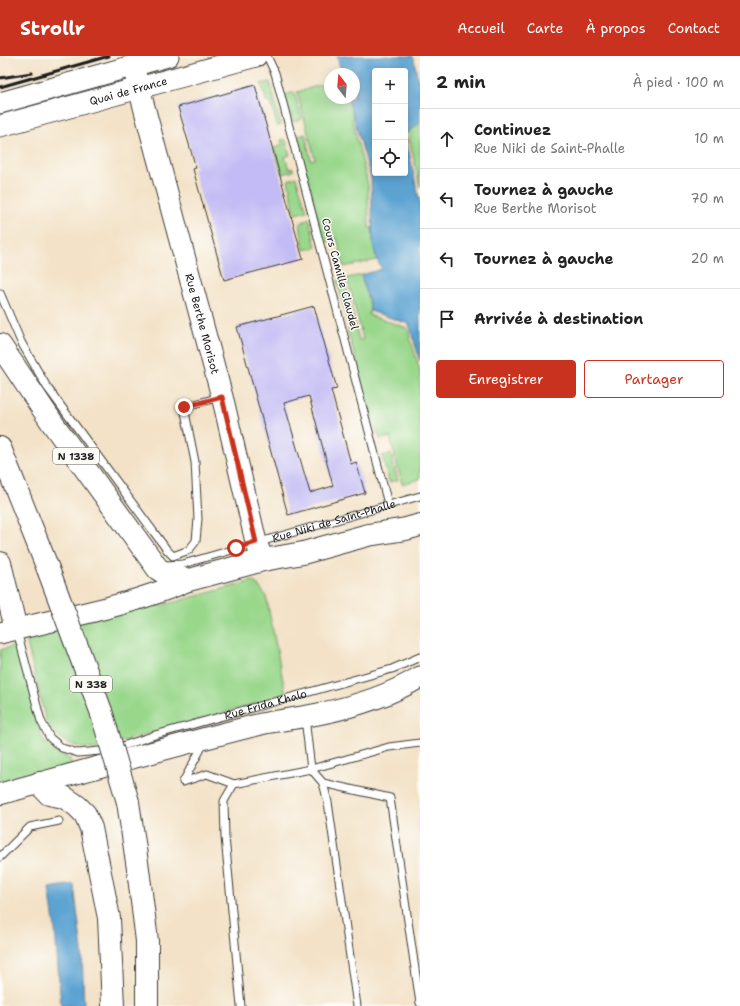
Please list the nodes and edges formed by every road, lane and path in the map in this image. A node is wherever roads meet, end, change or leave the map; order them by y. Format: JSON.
{"nodes":[{"id":1,"x":168,"y":56,"type":"edge"},
{"id":2,"x":256,"y":56,"type":"edge"},
{"id":3,"x":268,"y":56,"type":"edge"},
{"id":4,"x":132,"y":61,"type":"edge"},
{"id":5,"x":139,"y":88,"type":"junction"},
{"id":6,"x":0,"y":104,"type":"edge"},
{"id":7,"x":0,"y":126,"type":"edge"},
{"id":8,"x":0,"y":293,"type":"edge"},
{"id":9,"x":0,"y":345,"type":"edge"},
{"id":10,"x":222,"y":397,"type":"junction"},
{"id":11,"x":0,"y":448,"type":"edge"},
{"id":12,"x":420,"y":496,"type":"edge"},
{"id":13,"x":387,"y":500,"type":"dead end"},
{"id":14,"x":420,"y":525,"type":"edge"},
{"id":15,"x":260,"y":551,"type":"junction"},
{"id":16,"x":0,"y":563,"type":"edge"},
{"id":17,"x":154,"y":564,"type":"junction"},
{"id":18,"x":189,"y":580,"type":"junction"},
{"id":19,"x":8,"y":631,"type":"edge"},
{"id":20,"x":420,"y":657,"type":"edge"},
{"id":21,"x":420,"y":677,"type":"edge"},
{"id":22,"x":304,"y":716,"type":"junction"},
{"id":23,"x":207,"y":738,"type":"junction"},
{"id":24,"x":420,"y":743,"type":"edge"},
{"id":25,"x":311,"y":769,"type":"junction"},
{"id":26,"x":39,"y":783,"type":"junction"},
{"id":27,"x":322,"y":783,"type":"junction"},
{"id":28,"x":234,"y":784,"type":"junction"},
{"id":29,"x":0,"y":794,"type":"edge"},
{"id":30,"x":59,"y":821,"type":"dead end"},
{"id":31,"x":0,"y":858,"type":"edge"},
{"id":32,"x":420,"y":1003,"type":"edge"},
{"id":33,"x":113,"y":1006,"type":"edge"},
{"id":34,"x":147,"y":1006,"type":"edge"},
{"id":35,"x":241,"y":1006,"type":"edge"},
{"id":36,"x":357,"y":1006,"type":"edge"}],
"edges":[{"from":1,"to":4,"type":"main road","name":"Quai de France"},
{"from":2,"to":5,"type":"main road","name":"Quai de France"},
{"from":3,"to":13,"type":"lane","name":"Cours Camille Claudel"},
{"from":4,"to":5,"type":"main road","name":"Rue Berthe Morisot"},
{"from":4,"to":6,"type":"main road","name":"Quai de France"},
{"from":5,"to":7,"type":"main road","name":"Quai de France"},
{"from":5,"to":10,"type":"main road","name":"Rue Berthe Morisot"},
{"from":8,"to":10,"type":"lane"},
{"from":9,"to":17,"type":"highway","number":"N 1338"},
{"from":10,"to":15,"type":"main road","name":"Rue Berthe Morisot"},
{"from":11,"to":34,"type":"highway","number":"N 338","bridge":true},
{"from":12,"to":15,"type":"lane","name":"Rue Niki de Saint-Phalle"},
{"from":14,"to":15,"type":"highway","number":"N 1338"},
{"from":15,"to":17,"type":"lane","name":"Rue Niki de Saint-Phalle"},
{"from":15,"to":18,"type":"highway","number":"N 1338"},
{"from":16,"to":19,"type":"highway"},
{"from":17,"to":18,"type":"highway","number":"N 1338"},
{"from":18,"to":19,"type":"main road"},
{"from":19,"to":20,"type":"lane","name":"Rue Frida Khalo"},
{"from":21,"to":22,"type":"main road","name":"Rue Frida Khalo"},
{"from":22,"to":23,"type":"main road","name":"Rue Frida Khalo"},
{"from":22,"to":25,"type":"lane"},
{"from":23,"to":26,"type":"main road","name":"Rue Frida Khalo"},
{"from":23,"to":28,"type":"lane"},
{"from":24,"to":25,"type":"lane"},
{"from":25,"to":27,"type":"lane"},
{"from":25,"to":28,"type":"lane"},
{"from":26,"to":29,"type":"main road","name":"Rue Frida Khalo"},
{"from":26,"to":33,"type":"highway"},
{"from":27,"to":32,"type":"lane"},
{"from":27,"to":36,"type":"lane"},
{"from":28,"to":35,"type":"lane"},
{"from":30,"to":31,"type":"lane"}]}
